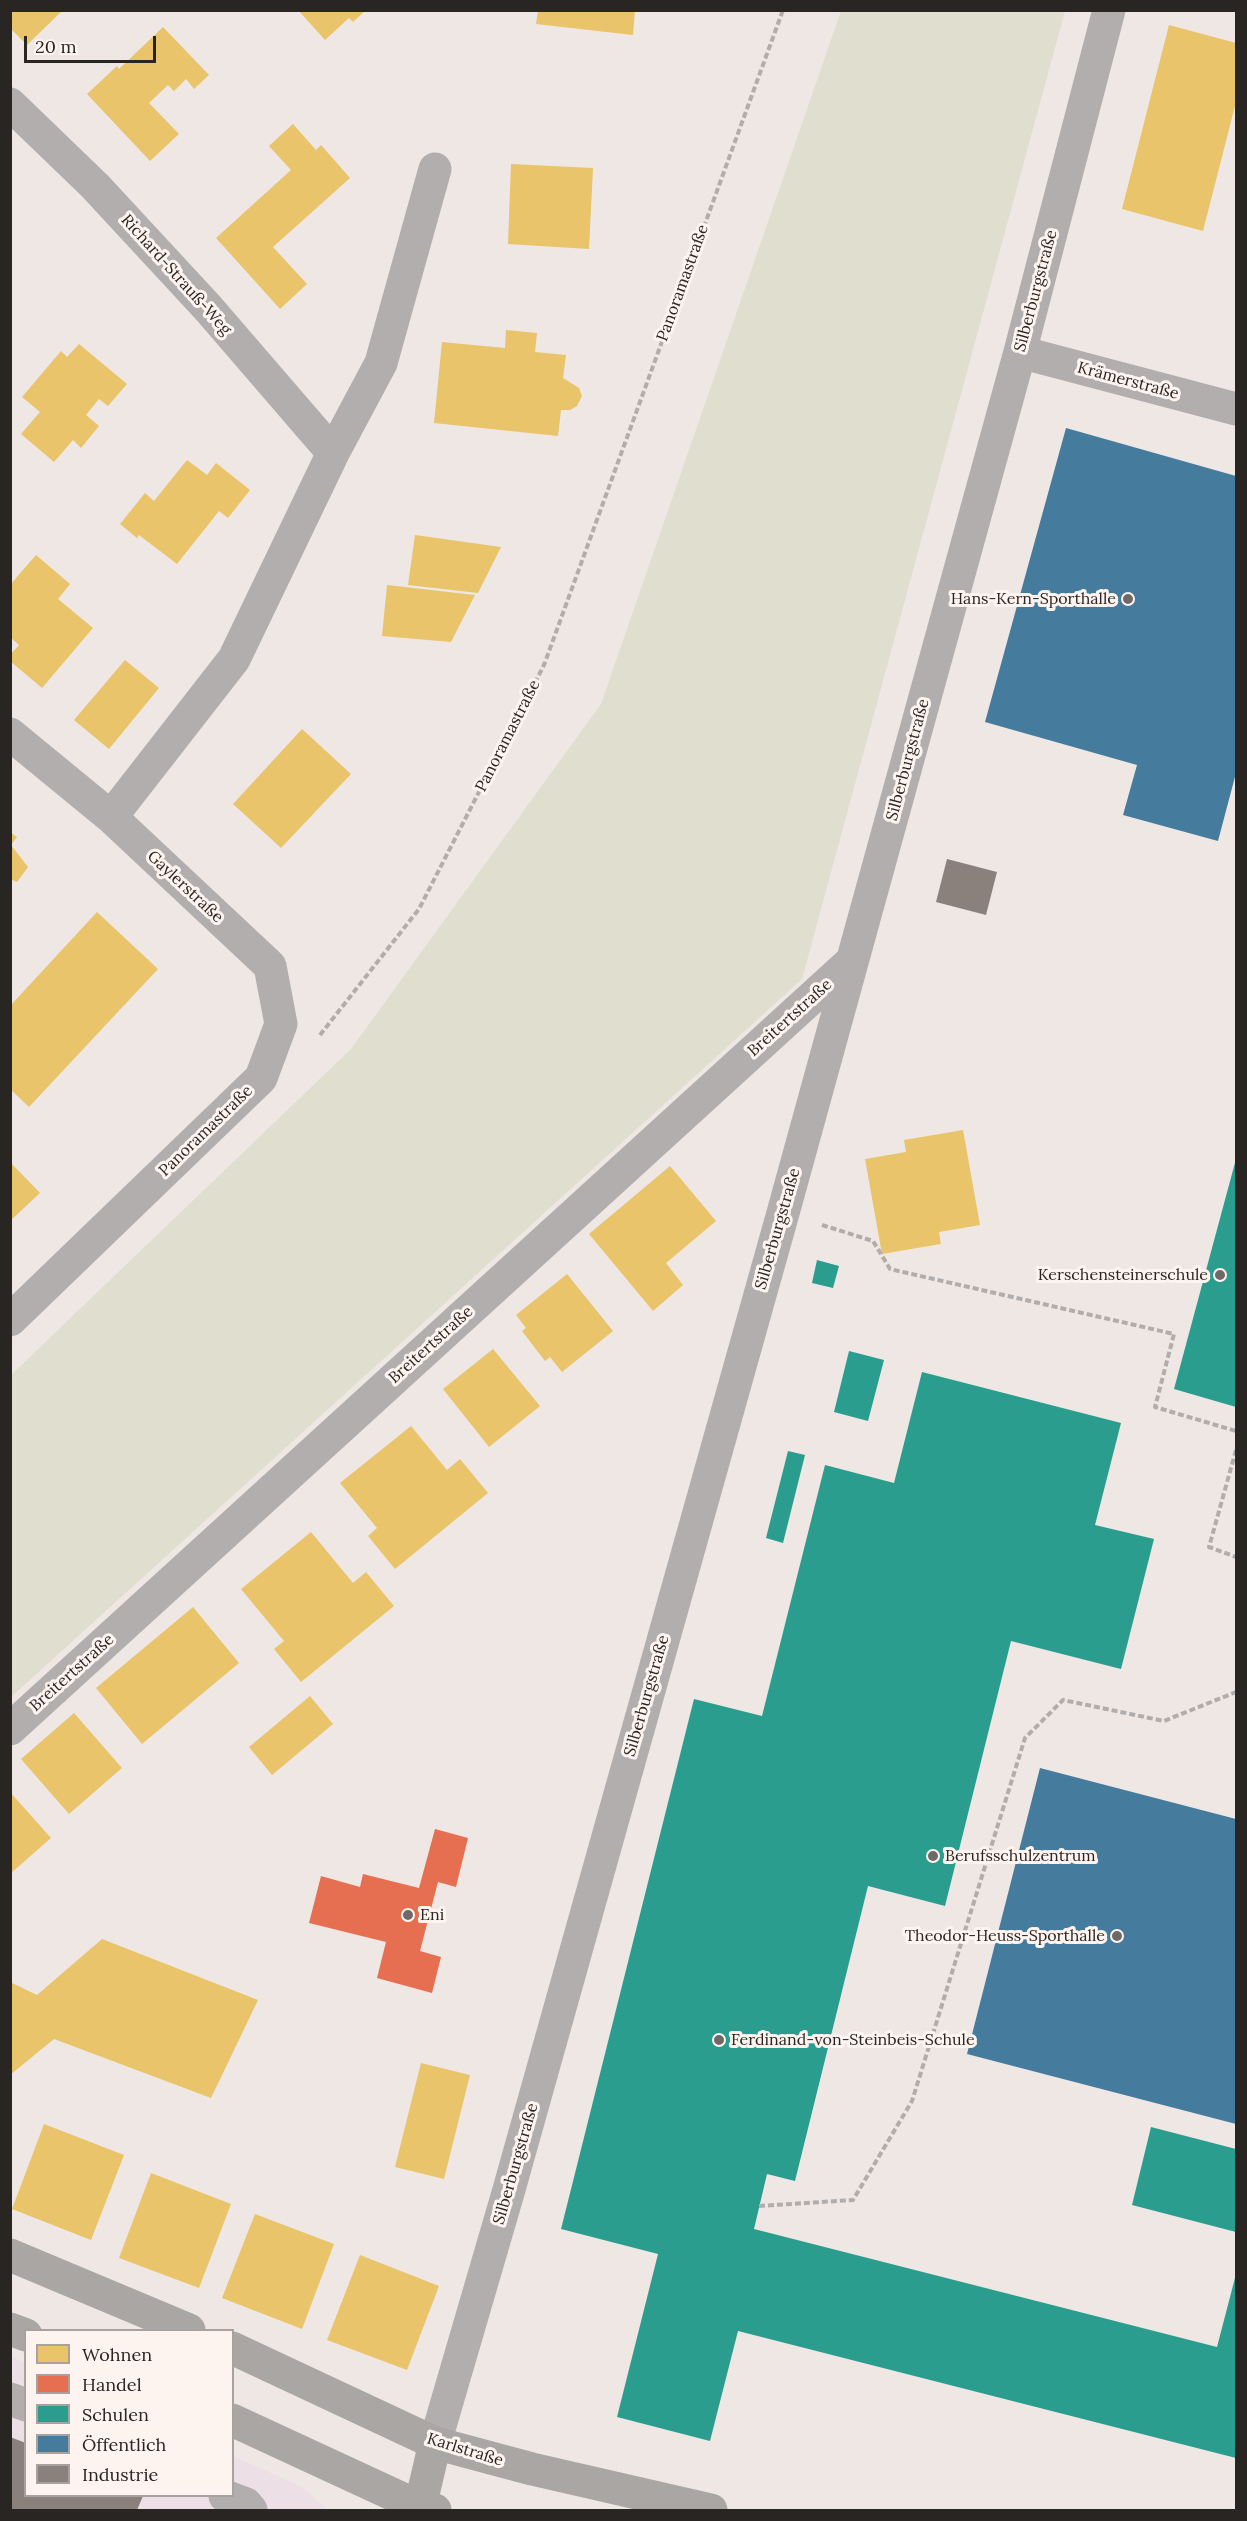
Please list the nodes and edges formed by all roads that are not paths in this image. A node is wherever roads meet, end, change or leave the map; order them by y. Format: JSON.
{"nodes":[{"id":1,"x":1109,"y":10,"type":"edge"},
{"id":2,"x":10,"y":104,"type":"edge"},
{"id":3,"x":435,"y":170,"type":"dead end"},
{"id":4,"x":1020,"y":352,"type":"junction"},
{"id":5,"x":1236,"y":409,"type":"edge"},
{"id":6,"x":333,"y":453,"type":"junction"},
{"id":7,"x":10,"y":734,"type":"edge"},
{"id":8,"x":111,"y":817,"type":"junction"},
{"id":9,"x":852,"y":961,"type":"junction"},
{"id":10,"x":261,"y":1078,"type":"joint"},
{"id":11,"x":10,"y":1320,"type":"edge"},
{"id":12,"x":10,"y":1729,"type":"edge"},
{"id":13,"x":10,"y":2255,"type":"edge"},
{"id":14,"x":184,"y":2329,"type":"edge"},
{"id":15,"x":234,"y":2349,"type":"edge"},
{"id":16,"x":234,"y":2421,"type":"edge"},
{"id":17,"x":435,"y":2443,"type":"junction"},
{"id":18,"x":217,"y":2497,"type":"edge"},
{"id":19,"x":228,"y":2497,"type":"edge"},
{"id":20,"x":424,"y":2509,"type":"edge"},
{"id":21,"x":211,"y":2511,"type":"edge"},
{"id":22,"x":251,"y":2511,"type":"edge"},
{"id":23,"x":711,"y":2511,"type":"edge"}],
"edges":[{"from":1,"to":4,"type":"street","name":"Silberburgstraße"},
{"from":2,"to":6,"type":"street","name":"Richard-Strauß-Weg"},
{"from":3,"to":6,"type":"street"},
{"from":4,"to":5,"type":"street","name":"Krämerstraße"},
{"from":4,"to":9,"type":"street","name":"Silberburgstraße"},
{"from":6,"to":8,"type":"street"},
{"from":7,"to":8,"type":"street","name":"Gaylerstraße"},
{"from":8,"to":10,"type":"street","name":"Gaylerstraße"},
{"from":9,"to":12,"type":"street","name":"Breitertstraße"},
{"from":9,"to":17,"type":"street","name":"Silberburgstraße"},
{"from":10,"to":11,"type":"street","name":"Panoramastraße"},
{"from":13,"to":14,"type":"main road"},
{"from":15,"to":17,"type":"main road","name":"Karlstraße"},
{"from":16,"to":20,"type":"main road"},
{"from":17,"to":20,"type":"main road"},
{"from":17,"to":23,"type":"main road","name":"Karlstraße"},
{"from":18,"to":21,"type":"street"},
{"from":19,"to":22,"type":"street"}]}
